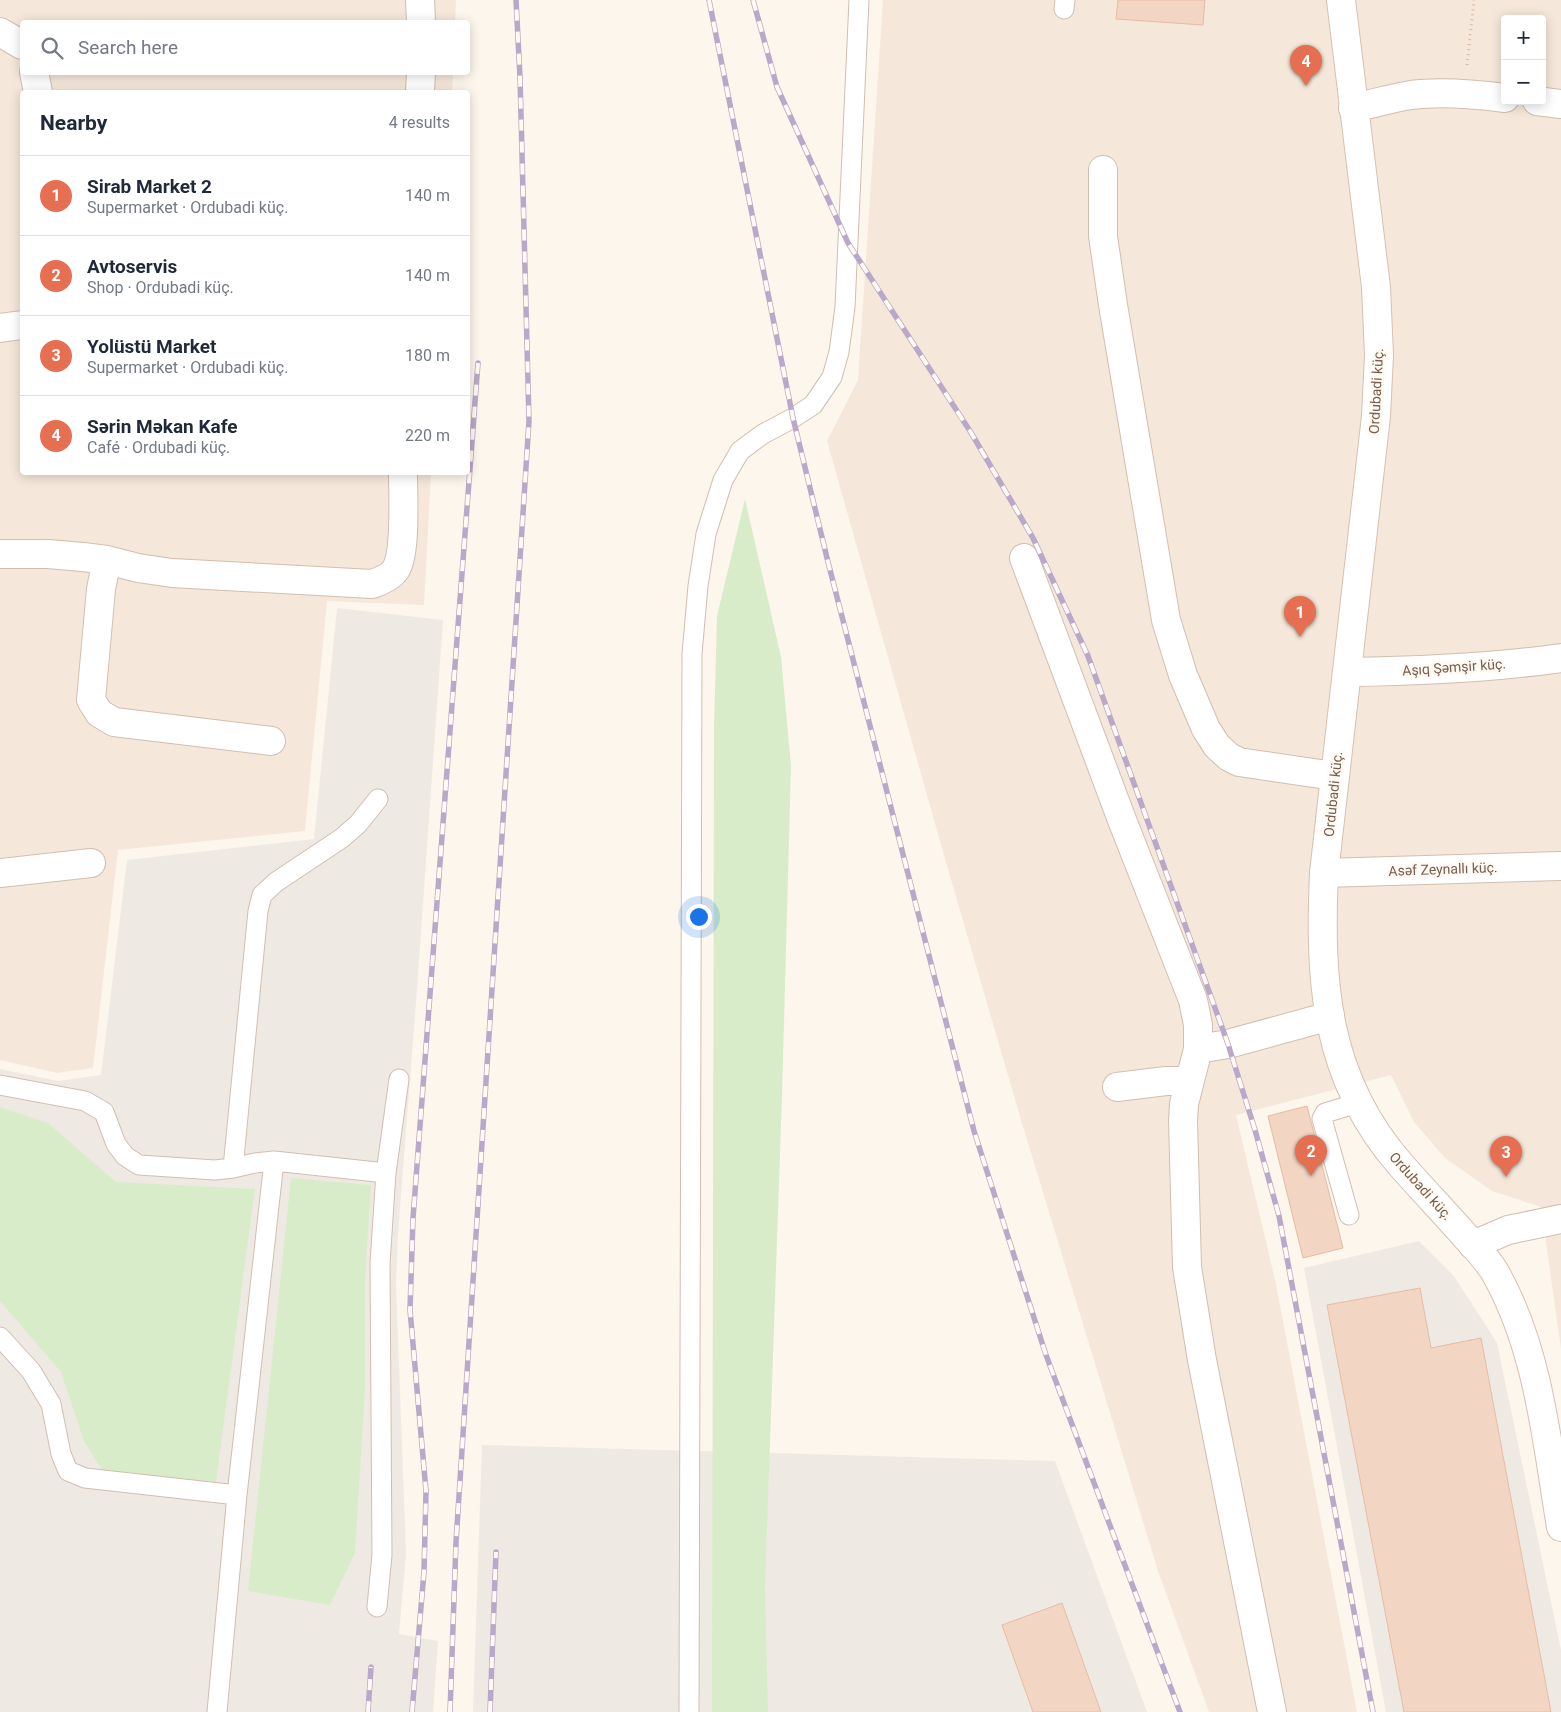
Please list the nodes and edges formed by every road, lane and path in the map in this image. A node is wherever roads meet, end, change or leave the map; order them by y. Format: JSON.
{"nodes":[{"id":1,"x":420,"y":0,"type":"edge"},
{"id":2,"x":859,"y":0,"type":"edge"},
{"id":3,"x":1341,"y":0,"type":"edge"},
{"id":4,"x":1474,"y":0,"type":"edge"},
{"id":5,"x":421,"y":20,"type":"edge"},
{"id":6,"x":0,"y":32,"type":"edge"},
{"id":7,"x":20,"y":44,"type":"edge"},
{"id":8,"x":35,"y":75,"type":"edge"},
{"id":9,"x":421,"y":75,"type":"edge"},
{"id":10,"x":38,"y":90,"type":"edge"},
{"id":11,"x":420,"y":90,"type":"edge"},
{"id":12,"x":1465,"y":93,"type":"junction"},
{"id":13,"x":1501,"y":98,"type":"edge"},
{"id":14,"x":1546,"y":102,"type":"edge"},
{"id":15,"x":1561,"y":104,"type":"edge"},
{"id":16,"x":1353,"y":108,"type":"junction"},
{"id":17,"x":1104,"y":170,"type":"dead end"},
{"id":18,"x":20,"y":325,"type":"edge"},
{"id":19,"x":0,"y":328,"type":"edge"},
{"id":20,"x":403,"y":475,"type":"edge"},
{"id":21,"x":0,"y":554,"type":"edge"},
{"id":22,"x":1024,"y":558,"type":"dead end"},
{"id":23,"x":107,"y":560,"type":"junction"},
{"id":24,"x":1561,"y":658,"type":"edge"},
{"id":25,"x":1348,"y":672,"type":"junction"},
{"id":26,"x":271,"y":741,"type":"dead end"},
{"id":27,"x":1334,"y":776,"type":"junction"},
{"id":28,"x":378,"y":799,"type":"dead end"},
{"id":29,"x":90,"y":863,"type":"dead end"},
{"id":30,"x":1561,"y":866,"type":"edge"},
{"id":31,"x":0,"y":873,"type":"edge"},
{"id":32,"x":1324,"y":873,"type":"junction"},
{"id":33,"x":1330,"y":1016,"type":"junction"},
{"id":34,"x":1198,"y":1049,"type":"junction"},
{"id":35,"x":399,"y":1079,"type":"dead end"},
{"id":36,"x":1190,"y":1080,"type":"junction"},
{"id":37,"x":0,"y":1085,"type":"edge"},
{"id":38,"x":1117,"y":1087,"type":"dead end"},
{"id":39,"x":1358,"y":1103,"type":"junction"},
{"id":40,"x":274,"y":1160,"type":"junction"},
{"id":41,"x":233,"y":1168,"type":"junction"},
{"id":42,"x":386,"y":1173,"type":"junction"},
{"id":43,"x":1349,"y":1215,"type":"dead end"},
{"id":44,"x":1561,"y":1220,"type":"edge"},
{"id":45,"x":1473,"y":1245,"type":"junction"},
{"id":46,"x":0,"y":1337,"type":"edge"},
{"id":47,"x":237,"y":1496,"type":"junction"},
{"id":48,"x":1561,"y":1527,"type":"edge"},
{"id":49,"x":377,"y":1607,"type":"dead end"},
{"id":50,"x":217,"y":1712,"type":"edge"},
{"id":51,"x":689,"y":1712,"type":"edge"},
{"id":52,"x":1272,"y":1712,"type":"edge"}],
"edges":[{"from":1,"to":5,"type":"street"},
{"from":2,"to":51,"type":"lane"},
{"from":3,"to":16,"type":"street","name":"Ordubadi küç."},
{"from":4,"to":12,"type":"path"},
{"from":6,"to":7,"type":"street"},
{"from":8,"to":10,"type":"street"},
{"from":9,"to":11,"type":"street"},
{"from":12,"to":13,"type":"street"},
{"from":12,"to":16,"type":"street"},
{"from":14,"to":15,"type":"street"},
{"from":16,"to":25,"type":"street","name":"Ordubadi küç."},
{"from":17,"to":27,"type":"street"},
{"from":18,"to":19,"type":"street"},
{"from":20,"to":23,"type":"street"},
{"from":21,"to":23,"type":"street"},
{"from":22,"to":34,"type":"street"},
{"from":23,"to":26,"type":"street"},
{"from":24,"to":25,"type":"street","name":"Aşıq Şəmşir küç."},
{"from":25,"to":27,"type":"street","name":"Ordubadi küç."},
{"from":27,"to":32,"type":"street","name":"Ordubadi küç."},
{"from":28,"to":41,"type":"lane"},
{"from":29,"to":31,"type":"street"},
{"from":30,"to":32,"type":"street","name":"Asəf Zeynallı küç."},
{"from":32,"to":33,"type":"street","name":"Ordubadi küç."},
{"from":33,"to":34,"type":"street"},
{"from":33,"to":39,"type":"street","name":"Ordubadi küç."},
{"from":34,"to":36,"type":"street"},
{"from":35,"to":42,"type":"lane"},
{"from":36,"to":38,"type":"street"},
{"from":36,"to":52,"type":"street"},
{"from":37,"to":41,"type":"lane"},
{"from":39,"to":43,"type":"lane"},
{"from":39,"to":45,"type":"street","name":"Ordubadi küç."},
{"from":40,"to":41,"type":"lane"},
{"from":40,"to":42,"type":"lane"},
{"from":40,"to":47,"type":"lane"},
{"from":42,"to":49,"type":"lane"},
{"from":44,"to":45,"type":"street"},
{"from":45,"to":48,"type":"street","name":"Ordubadi küç."},
{"from":46,"to":47,"type":"lane"},
{"from":47,"to":50,"type":"lane"}]}
